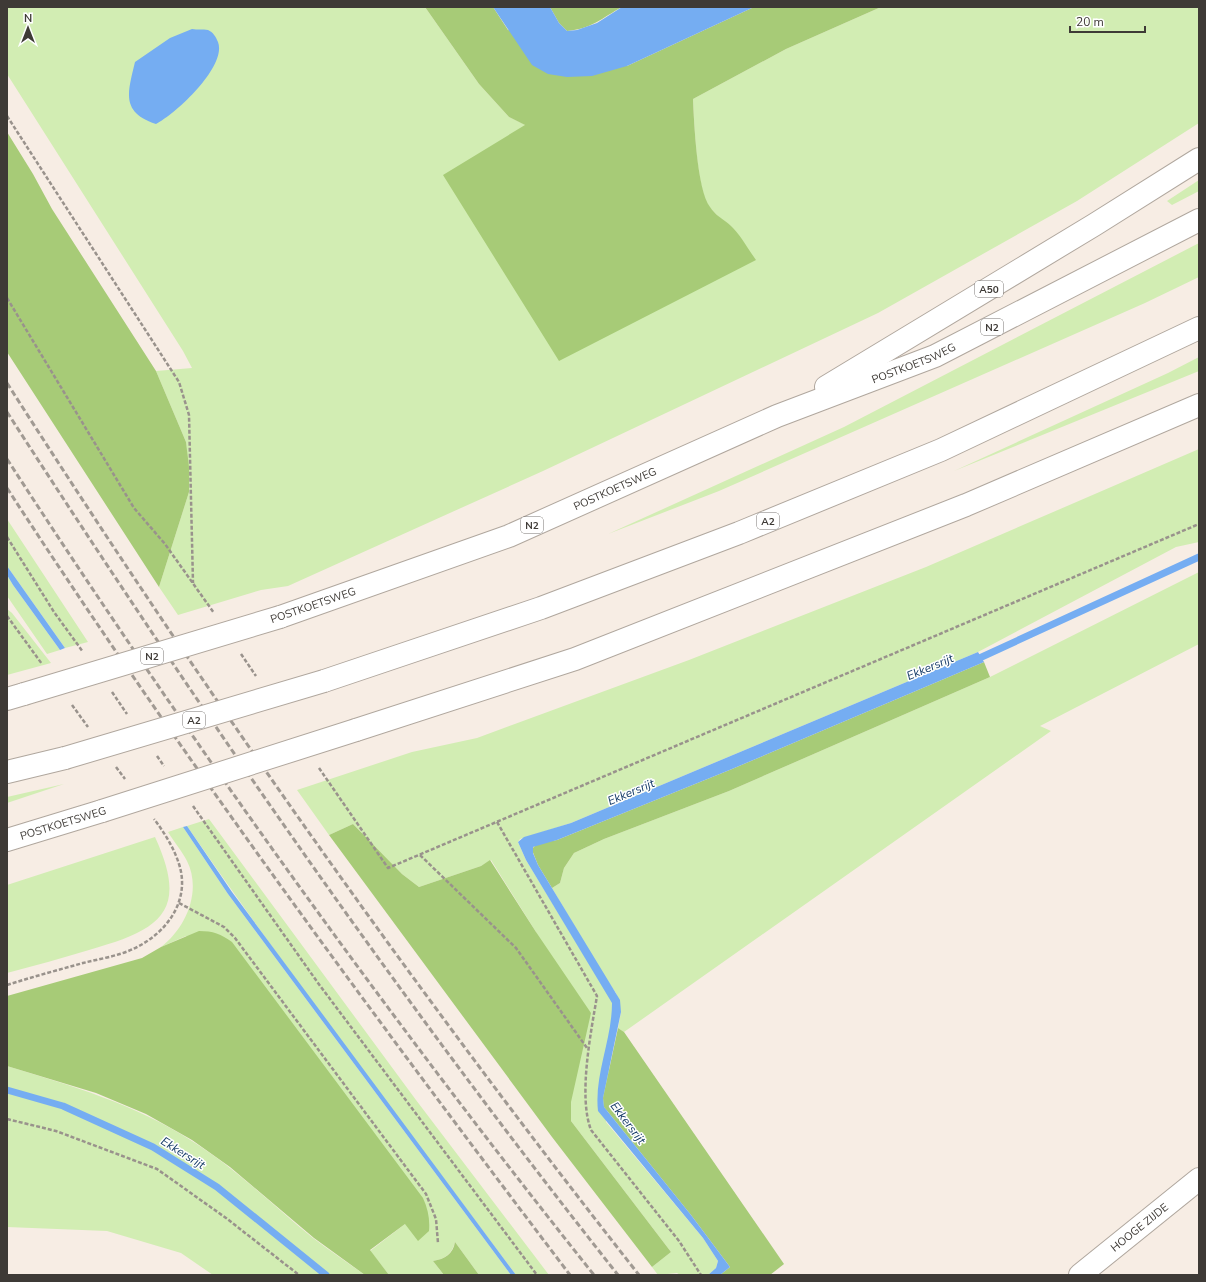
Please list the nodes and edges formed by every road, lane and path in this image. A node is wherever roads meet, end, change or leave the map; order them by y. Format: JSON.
{"nodes":[{"id":1,"x":7,"y":116,"type":"edge"},
{"id":2,"x":1199,"y":159,"type":"edge"},
{"id":3,"x":1199,"y":220,"type":"edge"},
{"id":4,"x":7,"y":298,"type":"edge"},
{"id":5,"x":1199,"y":328,"type":"edge"},
{"id":6,"x":1199,"y":405,"type":"edge"},
{"id":7,"x":778,"y":416,"type":"junction"},
{"id":8,"x":1199,"y":524,"type":"edge"},
{"id":9,"x":7,"y":538,"type":"edge"},
{"id":10,"x":193,"y":583,"type":"junction"},
{"id":11,"x":217,"y":618,"type":"dead end"},
{"id":12,"x":240,"y":651,"type":"dead end"},
{"id":13,"x":86,"y":656,"type":"dead end"},
{"id":14,"x":258,"y":678,"type":"dead end"},
{"id":15,"x":109,"y":688,"type":"dead end"},
{"id":16,"x":16,"y":696,"type":"edge"},
{"id":17,"x":132,"y":720,"type":"dead end"},
{"id":18,"x":154,"y":752,"type":"dead end"},
{"id":19,"x":316,"y":763,"type":"dead end"},
{"id":20,"x":7,"y":772,"type":"edge"},
{"id":21,"x":168,"y":772,"type":"dead end"},
{"id":22,"x":191,"y":804,"type":"dead end"},
{"id":23,"x":497,"y":822,"type":"junction"},
{"id":24,"x":7,"y":840,"type":"edge"},
{"id":25,"x":420,"y":855,"type":"junction"},
{"id":26,"x":179,"y":902,"type":"dead end"},
{"id":27,"x":588,"y":1048,"type":"junction"},
{"id":28,"x":7,"y":1119,"type":"edge"},
{"id":29,"x":1199,"y":1179,"type":"edge"},
{"id":30,"x":438,"y":1243,"type":"dead end"},
{"id":31,"x":299,"y":1275,"type":"edge"},
{"id":32,"x":537,"y":1275,"type":"edge"},
{"id":33,"x":701,"y":1275,"type":"edge"},
{"id":34,"x":1080,"y":1275,"type":"edge"}],
"edges":[{"from":1,"to":10,"type":"path"},
{"from":2,"to":7,"type":"main road","number":"A50"},
{"from":3,"to":7,"type":"main road","name":"POSTKOETSWEG","number":"N2"},
{"from":4,"to":10,"type":"path"},
{"from":5,"to":20,"type":"main road","number":"A2","bridge":true},
{"from":6,"to":24,"type":"main road","name":"POSTKOETSWEG","bridge":true},
{"from":7,"to":16,"type":"main road","name":"POSTKOETSWEG","number":"N2","bridge":true},
{"from":8,"to":23,"type":"path"},
{"from":9,"to":13,"type":"path"},
{"from":10,"to":11,"type":"path"},
{"from":12,"to":14,"type":"path"},
{"from":15,"to":17,"type":"path"},
{"from":18,"to":21,"type":"path"},
{"from":19,"to":25,"type":"path"},
{"from":22,"to":32,"type":"path"},
{"from":23,"to":25,"type":"path"},
{"from":23,"to":27,"type":"path"},
{"from":25,"to":27,"type":"path"},
{"from":26,"to":30,"type":"path"},
{"from":27,"to":33,"type":"path"},
{"from":28,"to":31,"type":"path"},
{"from":29,"to":34,"type":"main road","name":"HOOGE ZIJDE"}]}
